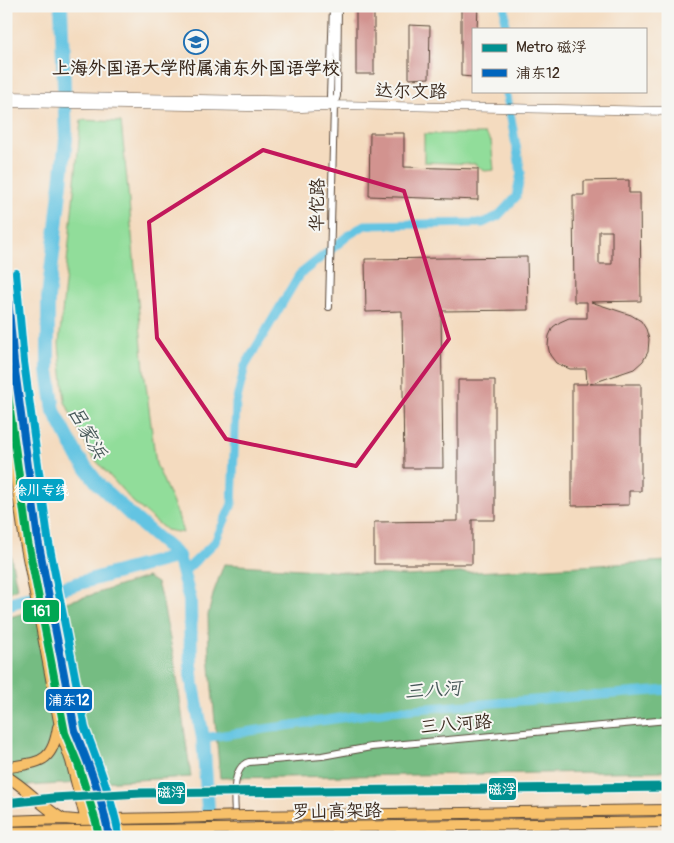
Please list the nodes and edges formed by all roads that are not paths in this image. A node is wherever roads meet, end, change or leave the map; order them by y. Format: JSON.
{"nodes":[{"id":1,"x":333,"y":6,"type":"edge"},
{"id":2,"x":338,"y":6,"type":"edge"},
{"id":3,"x":6,"y":96,"type":"edge"},
{"id":4,"x":39,"y":100,"type":"junction"},
{"id":5,"x":6,"y":103,"type":"edge"},
{"id":6,"x":334,"y":104,"type":"junction"},
{"id":7,"x":668,"y":111,"type":"edge"},
{"id":8,"x":6,"y":274,"type":"edge"},
{"id":9,"x":329,"y":307,"type":"dead end"},
{"id":10,"x":6,"y":412,"type":"edge"},
{"id":11,"x":9,"y":448,"type":"edge"},
{"id":12,"x":668,"y":720,"type":"edge"},
{"id":13,"x":59,"y":721,"type":"junction"},
{"id":14,"x":6,"y":768,"type":"edge"},
{"id":15,"x":6,"y":776,"type":"edge"},
{"id":16,"x":668,"y":810,"type":"edge"},
{"id":17,"x":6,"y":820,"type":"edge"},
{"id":18,"x":64,"y":820,"type":"junction"},
{"id":19,"x":106,"y":820,"type":"junction"},
{"id":20,"x":86,"y":821,"type":"junction"},
{"id":21,"x":668,"y":822,"type":"edge"},
{"id":22,"x":6,"y":832,"type":"edge"},
{"id":23,"x":88,"y":837,"type":"edge"},
{"id":24,"x":109,"y":837,"type":"edge"},
{"id":25,"x":237,"y":837,"type":"edge"}],
"edges":[{"from":1,"to":6,"type":"street","name":"华佗路"},
{"from":2,"to":6,"type":"street","name":"华佗路"},
{"from":3,"to":4,"type":"street","name":"达尔文路"},
{"from":4,"to":5,"type":"street","name":"达尔文路"},
{"from":4,"to":6,"type":"street","name":"达尔文路"},
{"from":6,"to":7,"type":"street","name":"达尔文路"},
{"from":6,"to":9,"type":"street","name":"华佗路"},
{"from":8,"to":19,"type":"main road"},
{"from":10,"to":11,"type":"main road"},
{"from":11,"to":13,"type":"main road"},
{"from":12,"to":25,"type":"street","name":"三八河路"},
{"from":13,"to":14,"type":"main road"},
{"from":13,"to":20,"type":"main road"},
{"from":15,"to":18,"type":"main road"},
{"from":16,"to":19,"type":"main road","bridge":true},
{"from":17,"to":18,"type":"main road"},
{"from":18,"to":20,"type":"main road"},
{"from":19,"to":20,"type":"main road"},
{"from":19,"to":24,"type":"main road"},
{"from":20,"to":23,"type":"main road"},
{"from":21,"to":22,"type":"main road","name":"罗山高架路","bridge":true}]}
